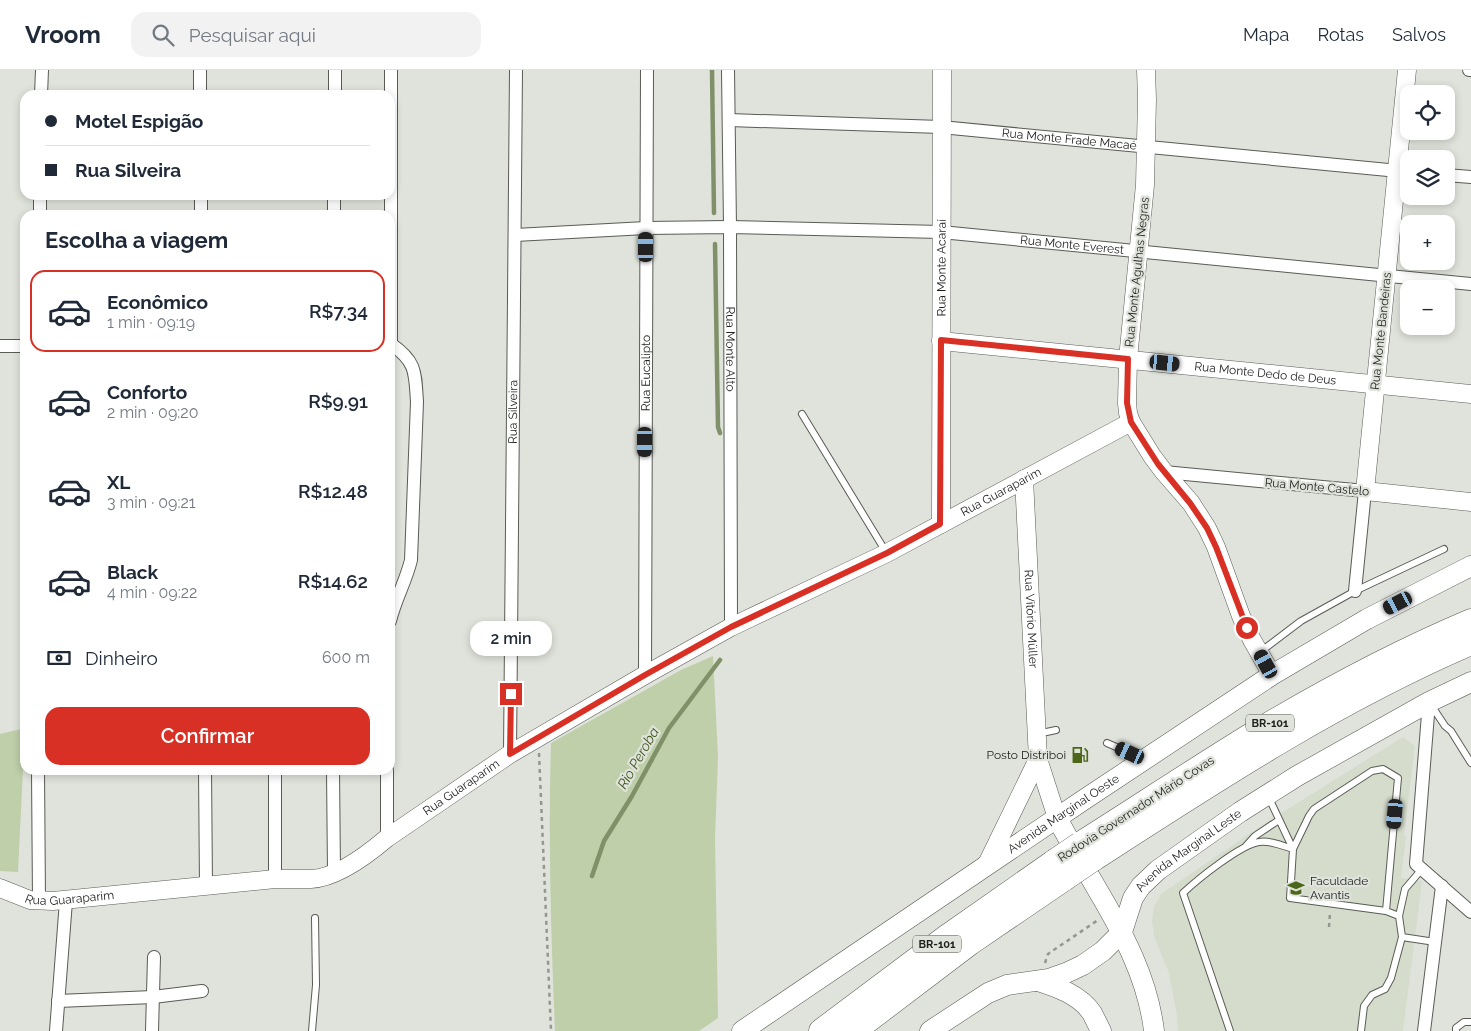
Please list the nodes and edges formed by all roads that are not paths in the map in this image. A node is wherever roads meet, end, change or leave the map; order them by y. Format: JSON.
{"nodes":[{"id":1,"x":42,"y":70,"type":"edge"},
{"id":2,"x":200,"y":70,"type":"edge"},
{"id":3,"x":335,"y":70,"type":"edge"},
{"id":4,"x":391,"y":70,"type":"edge"},
{"id":5,"x":516,"y":70,"type":"edge"},
{"id":6,"x":647,"y":70,"type":"edge"},
{"id":7,"x":728,"y":70,"type":"edge"},
{"id":8,"x":942,"y":70,"type":"edge"},
{"id":9,"x":1146,"y":70,"type":"edge"},
{"id":10,"x":1407,"y":70,"type":"edge"},
{"id":11,"x":41,"y":90,"type":"edge"},
{"id":12,"x":200,"y":90,"type":"edge"},
{"id":13,"x":335,"y":90,"type":"edge"},
{"id":14,"x":391,"y":90,"type":"edge"},
{"id":15,"x":729,"y":120,"type":"junction"},
{"id":16,"x":942,"y":127,"type":"junction"},
{"id":17,"x":1146,"y":147,"type":"junction"},
{"id":18,"x":1404,"y":150,"type":"edge"},
{"id":19,"x":1400,"y":172,"type":"edge"},
{"id":20,"x":1455,"y":176,"type":"edge"},
{"id":21,"x":1471,"y":177,"type":"edge"},
{"id":22,"x":1400,"y":192,"type":"edge"},
{"id":23,"x":730,"y":227,"type":"junction"},
{"id":24,"x":646,"y":228,"type":"junction"},
{"id":25,"x":941,"y":232,"type":"junction"},
{"id":26,"x":515,"y":234,"type":"junction"},
{"id":27,"x":1139,"y":252,"type":"junction"},
{"id":28,"x":1387,"y":276,"type":"junction"},
{"id":29,"x":1471,"y":284,"type":"edge"},
{"id":30,"x":941,"y":340,"type":"junction"},
{"id":31,"x":0,"y":346,"type":"edge"},
{"id":32,"x":20,"y":346,"type":"edge"},
{"id":33,"x":395,"y":347,"type":"edge"},
{"id":34,"x":1128,"y":359,"type":"junction"},
{"id":35,"x":1376,"y":384,"type":"junction"},
{"id":36,"x":1471,"y":394,"type":"edge"},
{"id":37,"x":802,"y":414,"type":"dead end"},
{"id":38,"x":1131,"y":422,"type":"junction"},
{"id":39,"x":1164,"y":472,"type":"junction"},
{"id":40,"x":1024,"y":480,"type":"junction"},
{"id":41,"x":1365,"y":491,"type":"junction"},
{"id":42,"x":1471,"y":502,"type":"edge"},
{"id":43,"x":940,"y":524,"type":"junction"},
{"id":44,"x":1444,"y":549,"type":"dead end"},
{"id":45,"x":887,"y":553,"type":"junction"},
{"id":46,"x":1471,"y":566,"type":"edge"},
{"id":47,"x":1355,"y":592,"type":"junction"},
{"id":48,"x":395,"y":604,"type":"edge"},
{"id":49,"x":1471,"y":621,"type":"edge"},
{"id":50,"x":731,"y":627,"type":"junction"},
{"id":51,"x":1471,"y":643,"type":"edge"},
{"id":52,"x":1259,"y":653,"type":"junction"},
{"id":53,"x":645,"y":675,"type":"junction"},
{"id":54,"x":1272,"y":675,"type":"junction"},
{"id":55,"x":1471,"y":682,"type":"edge"},
{"id":56,"x":1429,"y":702,"type":"junction"},
{"id":57,"x":1056,"y":730,"type":"dead end"},
{"id":58,"x":1037,"y":734,"type":"junction"},
{"id":59,"x":1107,"y":743,"type":"dead end"},
{"id":60,"x":510,"y":754,"type":"junction"},
{"id":61,"x":1038,"y":759,"type":"junction"},
{"id":62,"x":1142,"y":761,"type":"junction"},
{"id":63,"x":1471,"y":763,"type":"edge"},
{"id":64,"x":38,"y":775,"type":"edge"},
{"id":65,"x":205,"y":775,"type":"edge"},
{"id":66,"x":275,"y":775,"type":"edge"},
{"id":67,"x":334,"y":775,"type":"edge"},
{"id":68,"x":387,"y":775,"type":"edge"},
{"id":69,"x":1268,"y":794,"type":"junction"},
{"id":70,"x":1057,"y":818,"type":"junction"},
{"id":71,"x":1280,"y":820,"type":"junction"},
{"id":72,"x":386,"y":838,"type":"junction"},
{"id":73,"x":1244,"y":848,"type":"junction"},
{"id":74,"x":1294,"y":849,"type":"junction"},
{"id":75,"x":1086,"y":852,"type":"junction"},
{"id":76,"x":986,"y":866,"type":"junction"},
{"id":77,"x":1422,"y":869,"type":"junction"},
{"id":78,"x":1059,"y":870,"type":"junction"},
{"id":79,"x":334,"y":873,"type":"junction"},
{"id":80,"x":275,"y":879,"type":"junction"},
{"id":81,"x":206,"y":886,"type":"junction"},
{"id":82,"x":1442,"y":886,"type":"junction"},
{"id":83,"x":0,"y":888,"type":"edge"},
{"id":84,"x":39,"y":901,"type":"junction"},
{"id":85,"x":66,"y":901,"type":"junction"},
{"id":86,"x":1386,"y":911,"type":"junction"},
{"id":87,"x":1471,"y":912,"type":"edge"},
{"id":88,"x":1399,"y":916,"type":"junction"},
{"id":89,"x":315,"y":918,"type":"dead end"},
{"id":90,"x":1122,"y":932,"type":"junction"},
{"id":91,"x":1402,"y":937,"type":"junction"},
{"id":92,"x":1435,"y":942,"type":"junction"},
{"id":93,"x":154,"y":957,"type":"dead end"},
{"id":94,"x":1038,"y":981,"type":"junction"},
{"id":95,"x":202,"y":991,"type":"dead end"},
{"id":96,"x":153,"y":997,"type":"junction"},
{"id":97,"x":58,"y":1001,"type":"junction"},
{"id":98,"x":1471,"y":1022,"type":"edge"},
{"id":99,"x":56,"y":1031,"type":"edge"},
{"id":100,"x":152,"y":1031,"type":"edge"},
{"id":101,"x":312,"y":1031,"type":"edge"},
{"id":102,"x":742,"y":1031,"type":"edge"},
{"id":103,"x":822,"y":1031,"type":"edge"},
{"id":104,"x":854,"y":1031,"type":"edge"},
{"id":105,"x":930,"y":1031,"type":"edge"},
{"id":106,"x":1100,"y":1031,"type":"edge"},
{"id":107,"x":1154,"y":1031,"type":"edge"},
{"id":108,"x":1230,"y":1031,"type":"edge"},
{"id":109,"x":1361,"y":1031,"type":"edge"},
{"id":110,"x":1424,"y":1031,"type":"edge"},
{"id":111,"x":1456,"y":1031,"type":"edge"}],
"edges":[{"from":1,"to":11,"type":"street"},
{"from":2,"to":12,"type":"street"},
{"from":3,"to":13,"type":"street"},
{"from":4,"to":14,"type":"street"},
{"from":5,"to":26,"type":"street","name":"Rua Silveira"},
{"from":6,"to":24,"type":"street","name":"Rua Eucalipto"},
{"from":7,"to":15,"type":"street","name":"Rua Monte Alto"},
{"from":8,"to":16,"type":"street","name":"Rua Monte Acaraí"},
{"from":9,"to":17,"type":"street","name":"Rua Monte Agulhas Negras"},
{"from":10,"to":18,"type":"street","name":"Rua Monte Bandeiras"},
{"from":15,"to":16,"type":"street","name":"Rua Monte Frade Macaé"},
{"from":15,"to":23,"type":"street","name":"Rua Monte Alto"},
{"from":16,"to":17,"type":"street","name":"Rua Monte Frade Macaé"},
{"from":16,"to":25,"type":"street","name":"Rua Monte Acaraí"},
{"from":17,"to":19,"type":"street","name":"Rua Monte Frade Macaé"},
{"from":17,"to":27,"type":"street","name":"Rua Monte Agulhas Negras"},
{"from":20,"to":21,"type":"street"},
{"from":22,"to":28,"type":"street","name":"Rua Monte Bandeiras"},
{"from":23,"to":24,"type":"street","name":"Rua Monte Everest"},
{"from":23,"to":25,"type":"street","name":"Rua Monte Everest"},
{"from":23,"to":50,"type":"street","name":"Rua Monte Alto"},
{"from":24,"to":26,"type":"street","name":"Rua Monte Everest"},
{"from":24,"to":53,"type":"street","name":"Rua Eucalipto"},
{"from":25,"to":27,"type":"street","name":"Rua Monte Everest"},
{"from":25,"to":30,"type":"street","name":"Rua Monte Acaraí"},
{"from":26,"to":60,"type":"street","name":"Rua Silveira"},
{"from":27,"to":28,"type":"street","name":"Rua Monte Everest"},
{"from":27,"to":34,"type":"street","name":"Rua Monte Agulhas Negras"},
{"from":28,"to":29,"type":"street","name":"Rua Monte Everest"},
{"from":28,"to":35,"type":"street","name":"Rua Monte Bandeiras"},
{"from":30,"to":34,"type":"street","name":"Rua Monte Dedo de Deus"},
{"from":30,"to":43,"type":"street","name":"Rua Monte Acaraí"},
{"from":31,"to":32,"type":"street"},
{"from":33,"to":48,"type":"street"},
{"from":34,"to":35,"type":"street","name":"Rua Monte Dedo de Deus"},
{"from":34,"to":38,"type":"street","name":"Rua Monte Agulhas Negras"},
{"from":35,"to":36,"type":"street","name":"Rua Monte Dedo de Deus"},
{"from":35,"to":41,"type":"street","name":"Rua Monte Bandeiras"},
{"from":37,"to":45,"type":"lane"},
{"from":38,"to":39,"type":"street","name":"Rua Monte Agulhas Negras"},
{"from":38,"to":40,"type":"street","name":"Rua Guaraparim"},
{"from":39,"to":41,"type":"street","name":"Rua Monte Castelo"},
{"from":39,"to":52,"type":"street","name":"Rua Monte Agulhas Negras"},
{"from":40,"to":43,"type":"street","name":"Rua Guaraparim"},
{"from":40,"to":58,"type":"street","name":"Rua Vitório Müller"},
{"from":41,"to":42,"type":"street","name":"Rua Monte Castelo"},
{"from":41,"to":47,"type":"street","name":"Rua Monte Bandeiras"},
{"from":43,"to":45,"type":"street","name":"Rua Guaraparim"},
{"from":44,"to":47,"type":"lane"},
{"from":45,"to":50,"type":"street","name":"Rua Guaraparim"},
{"from":46,"to":54,"type":"main road","name":"Avenida Marginal Oeste"},
{"from":47,"to":52,"type":"lane"},
{"from":49,"to":75,"type":"highway","name":"Rodovia Governador Mário Covas","number":"BR-101"},
{"from":50,"to":53,"type":"street","name":"Rua Guaraparim"},
{"from":51,"to":75,"type":"highway","name":"Rodovia Governador Mário Covas","number":"BR-101"},
{"from":52,"to":54,"type":"street","name":"Rua Monte Agulhas Negras"},
{"from":53,"to":60,"type":"street","name":"Rua Guaraparim"},
{"from":54,"to":62,"type":"main road","name":"Avenida Marginal Oeste"},
{"from":55,"to":56,"type":"main road","name":"Avenida Marginal Leste"},
{"from":56,"to":63,"type":"lane"},
{"from":56,"to":69,"type":"main road","name":"Avenida Marginal Leste"},
{"from":56,"to":77,"type":"street"},
{"from":57,"to":58,"type":"lane"},
{"from":58,"to":61,"type":"street","name":"Rua Vitório Müller"},
{"from":59,"to":62,"type":"lane"},
{"from":60,"to":72,"type":"street","name":"Rua Guaraparim"},
{"from":61,"to":70,"type":"street","name":"Rua Vitório Müller"},
{"from":61,"to":76,"type":"street","name":"Rua Vitório Müller"},
{"from":62,"to":70,"type":"main road","name":"Avenida Marginal Oeste"},
{"from":64,"to":84,"type":"street"},
{"from":65,"to":81,"type":"street"},
{"from":66,"to":80,"type":"street"},
{"from":67,"to":79,"type":"street"},
{"from":68,"to":72,"type":"street"},
{"from":69,"to":71,"type":"lane"},
{"from":69,"to":90,"type":"main road","name":"Avenida Marginal Leste"},
{"from":70,"to":76,"type":"main road","name":"Avenida Marginal Oeste"},
{"from":70,"to":90,"type":"main road","name":"Rua Vitório Müller"},
{"from":71,"to":73,"type":"lane"},
{"from":71,"to":74,"type":"lane"},
{"from":72,"to":79,"type":"street","name":"Rua Guaraparim"},
{"from":73,"to":74,"type":"lane"},
{"from":73,"to":108,"type":"lane"},
{"from":74,"to":86,"type":"lane"},
{"from":74,"to":86,"type":"lane"},
{"from":75,"to":78,"type":"highway","name":"Rodovia Governador Mário Covas","number":"BR-101","bridge":true},
{"from":76,"to":102,"type":"main road","name":"Avenida Marginal Oeste"},
{"from":77,"to":82,"type":"street"},
{"from":77,"to":88,"type":"lane"},
{"from":78,"to":103,"type":"highway","name":"Rodovia Governador Mário Covas","number":"BR-101"},
{"from":78,"to":104,"type":"highway","name":"Rodovia Governador Mário Covas","number":"BR-101"},
{"from":79,"to":80,"type":"street","name":"Rua Guaraparim"},
{"from":80,"to":81,"type":"street","name":"Rua Guaraparim"},
{"from":81,"to":85,"type":"street","name":"Rua Guaraparim"},
{"from":82,"to":87,"type":"street"},
{"from":82,"to":92,"type":"street"},
{"from":83,"to":84,"type":"street","name":"Rua Guaraparim"},
{"from":84,"to":85,"type":"street","name":"Rua Guaraparim"},
{"from":85,"to":97,"type":"street"},
{"from":86,"to":88,"type":"lane"},
{"from":88,"to":91,"type":"lane"},
{"from":89,"to":101,"type":"lane"},
{"from":90,"to":94,"type":"main road","name":"Avenida Marginal Leste"},
{"from":90,"to":107,"type":"main road","name":"Rua Vitório Müller"},
{"from":91,"to":92,"type":"lane"},
{"from":91,"to":109,"type":"lane"},
{"from":92,"to":110,"type":"street"},
{"from":93,"to":96,"type":"street"},
{"from":94,"to":105,"type":"main road","name":"Avenida Marginal Leste"},
{"from":94,"to":106,"type":"main road"},
{"from":95,"to":96,"type":"street"},
{"from":96,"to":97,"type":"street"},
{"from":96,"to":100,"type":"street"},
{"from":97,"to":99,"type":"street"},
{"from":98,"to":111,"type":"lane"}]}
